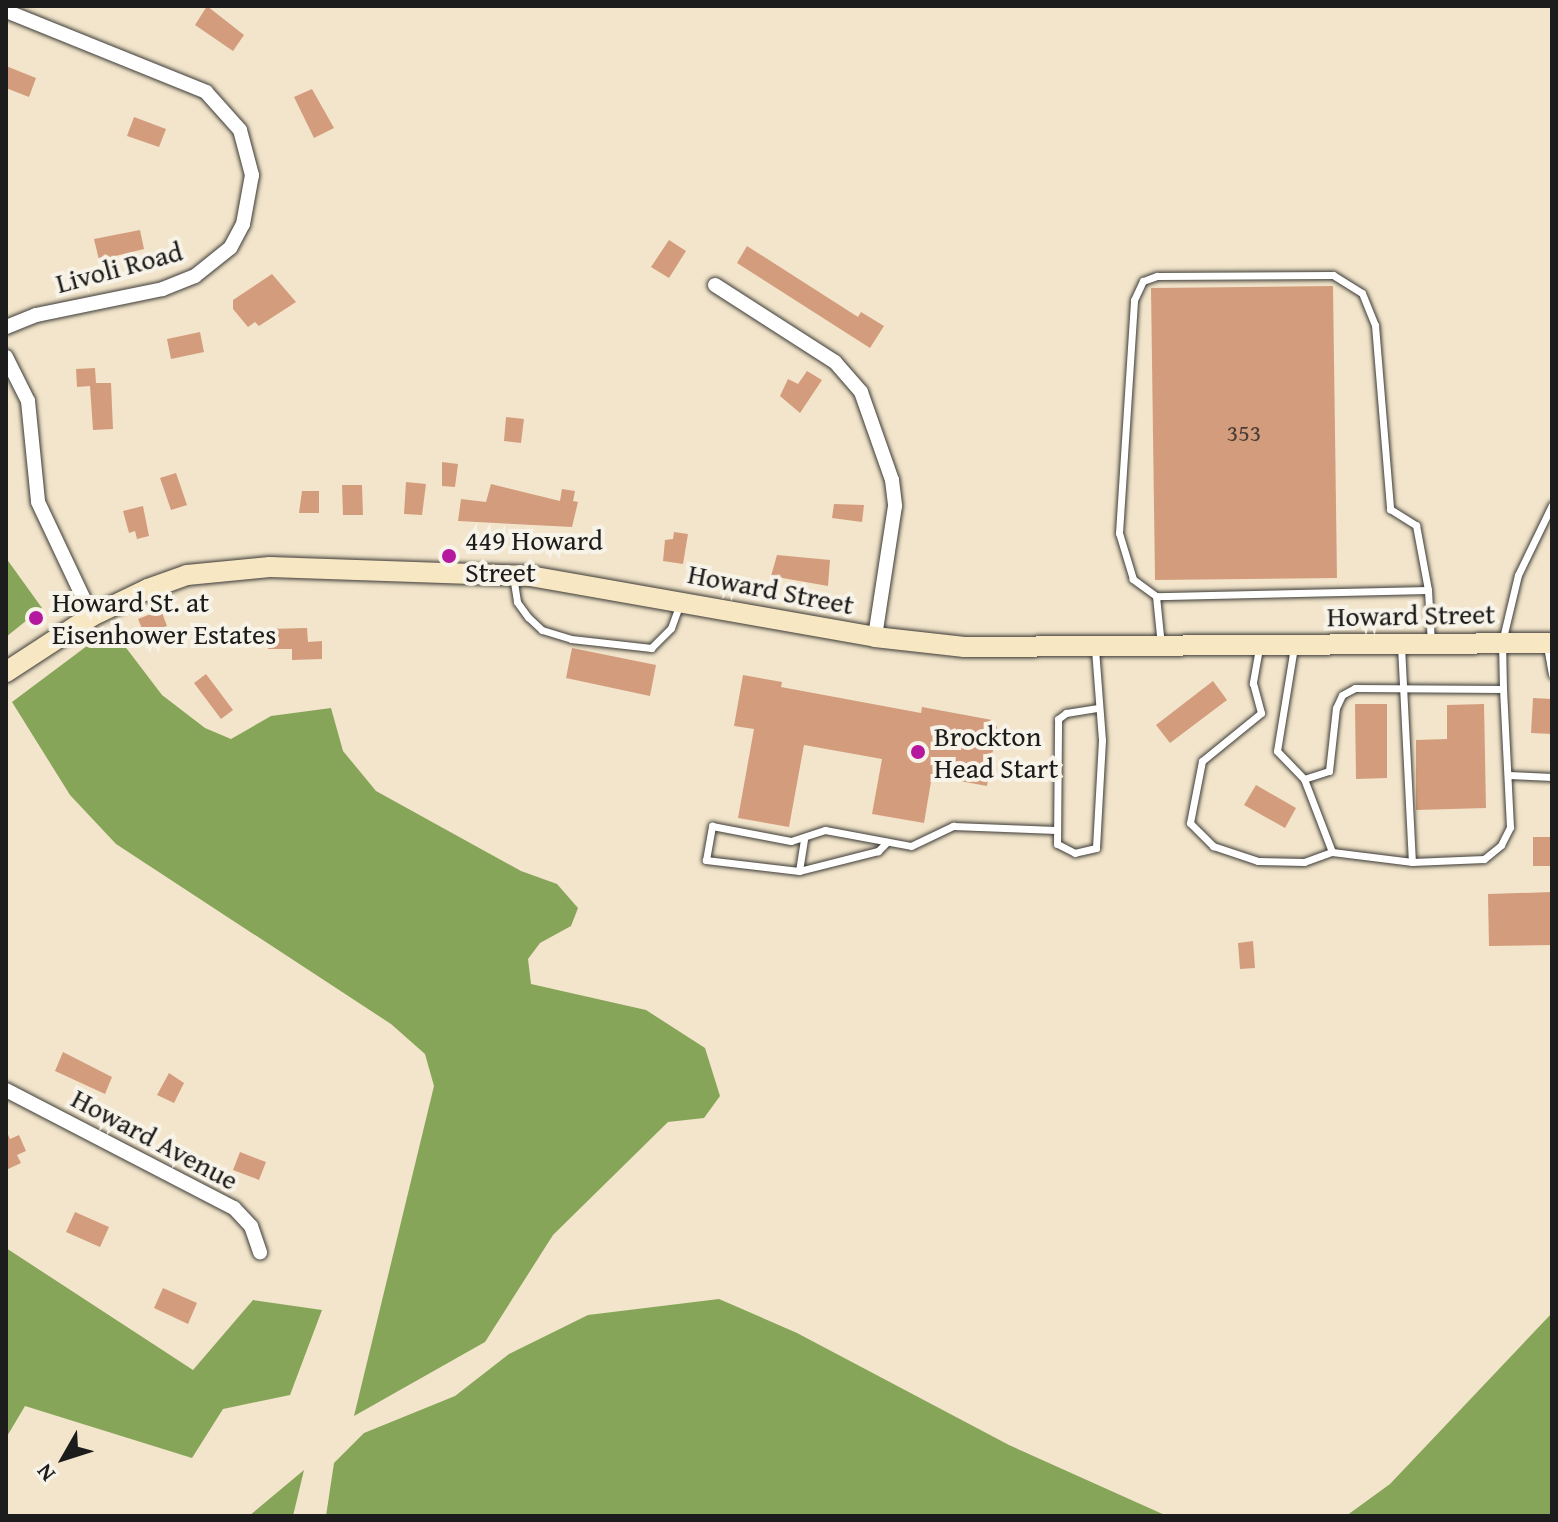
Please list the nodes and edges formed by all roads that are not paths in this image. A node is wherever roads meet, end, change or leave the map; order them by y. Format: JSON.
{"nodes":[{"id":1,"x":6,"y":11,"type":"edge"},
{"id":2,"x":715,"y":285,"type":"dead end"},
{"id":3,"x":6,"y":327,"type":"edge"},
{"id":4,"x":6,"y":357,"type":"edge"},
{"id":5,"x":1552,"y":505,"type":"edge"},
{"id":6,"x":513,"y":574,"type":"junction"},
{"id":7,"x":1428,"y":590,"type":"junction"},
{"id":8,"x":1156,"y":596,"type":"junction"},
{"id":9,"x":681,"y":601,"type":"junction"},
{"id":10,"x":92,"y":616,"type":"junction"},
{"id":11,"x":875,"y":637,"type":"junction"},
{"id":12,"x":1502,"y":642,"type":"junction"},
{"id":13,"x":1550,"y":643,"type":"edge"},
{"id":14,"x":1401,"y":644,"type":"junction"},
{"id":15,"x":1431,"y":644,"type":"junction"},
{"id":16,"x":1259,"y":645,"type":"junction"},
{"id":17,"x":1294,"y":645,"type":"junction"},
{"id":18,"x":1161,"y":646,"type":"junction"},
{"id":19,"x":1095,"y":649,"type":"junction"},
{"id":20,"x":6,"y":672,"type":"edge"},
{"id":21,"x":1552,"y":675,"type":"edge"},
{"id":22,"x":1403,"y":688,"type":"junction"},
{"id":23,"x":1503,"y":689,"type":"junction"},
{"id":24,"x":1097,"y":708,"type":"junction"},
{"id":25,"x":1509,"y":775,"type":"junction"},
{"id":26,"x":1552,"y":777,"type":"edge"},
{"id":27,"x":1304,"y":779,"type":"junction"},
{"id":28,"x":1056,"y":830,"type":"junction"},
{"id":29,"x":804,"y":839,"type":"junction"},
{"id":30,"x":887,"y":842,"type":"junction"},
{"id":31,"x":1332,"y":852,"type":"junction"},
{"id":32,"x":1412,"y":862,"type":"junction"},
{"id":33,"x":799,"y":871,"type":"junction"},
{"id":34,"x":6,"y":1090,"type":"edge"},
{"id":35,"x":260,"y":1252,"type":"dead end"}],
"edges":[{"from":1,"to":3,"type":"street","name":"Livoli Road"},
{"from":2,"to":11,"type":"street"},
{"from":4,"to":10,"type":"street"},
{"from":5,"to":12,"type":"lane"},
{"from":6,"to":9,"type":"main road","name":"Howard Street"},
{"from":6,"to":9,"type":"lane"},
{"from":6,"to":10,"type":"main road","name":"Howard Street"},
{"from":7,"to":8,"type":"lane"},
{"from":7,"to":8,"type":"lane"},
{"from":7,"to":15,"type":"lane"},
{"from":8,"to":18,"type":"lane"},
{"from":9,"to":11,"type":"main road","name":"Howard Street"},
{"from":10,"to":20,"type":"main road","name":"Howard Street"},
{"from":11,"to":19,"type":"main road","name":"Howard Street"},
{"from":12,"to":13,"type":"main road","name":"Howard Street"},
{"from":12,"to":15,"type":"main road","name":"Howard Street"},
{"from":12,"to":23,"type":"lane"},
{"from":13,"to":21,"type":"lane"},
{"from":14,"to":15,"type":"main road","name":"Howard Street"},
{"from":14,"to":17,"type":"main road","name":"Howard Street"},
{"from":14,"to":22,"type":"lane"},
{"from":16,"to":17,"type":"main road","name":"Howard Street"},
{"from":16,"to":18,"type":"main road","name":"Howard Street"},
{"from":16,"to":31,"type":"lane"},
{"from":17,"to":27,"type":"lane"},
{"from":18,"to":19,"type":"main road","name":"Howard Street"},
{"from":19,"to":24,"type":"lane"},
{"from":22,"to":23,"type":"lane"},
{"from":22,"to":27,"type":"lane"},
{"from":22,"to":32,"type":"lane"},
{"from":23,"to":25,"type":"lane"},
{"from":24,"to":28,"type":"lane"},
{"from":24,"to":28,"type":"lane"},
{"from":25,"to":26,"type":"lane"},
{"from":25,"to":32,"type":"lane"},
{"from":27,"to":31,"type":"lane"},
{"from":28,"to":30,"type":"lane"},
{"from":29,"to":30,"type":"lane"},
{"from":29,"to":33,"type":"lane"},
{"from":29,"to":33,"type":"lane"},
{"from":30,"to":33,"type":"lane"},
{"from":31,"to":32,"type":"lane"},
{"from":34,"to":35,"type":"street","name":"Howard Avenue"}]}
